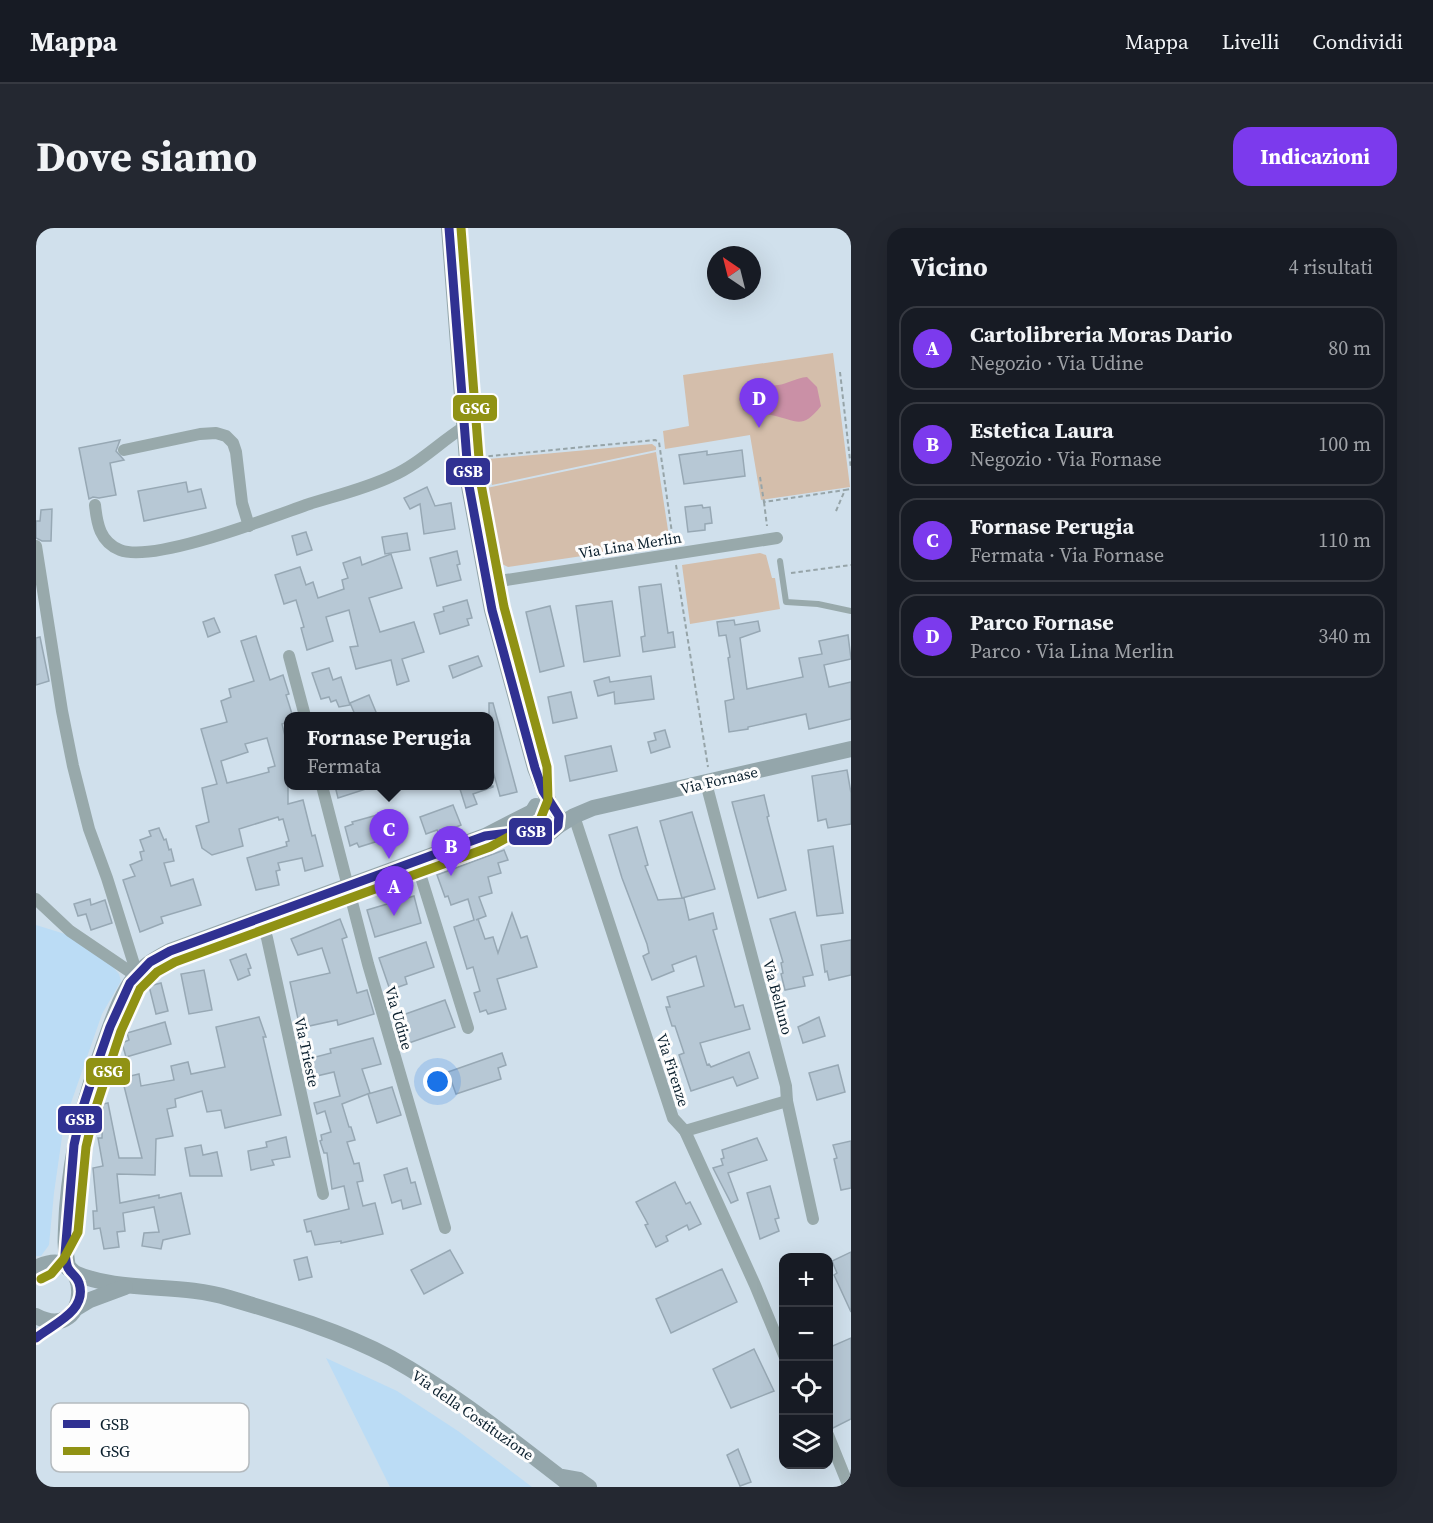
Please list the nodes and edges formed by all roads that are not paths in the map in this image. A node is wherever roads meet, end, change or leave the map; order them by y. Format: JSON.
{"nodes":[{"id":1,"x":449,"y":228,"type":"edge"},
{"id":2,"x":464,"y":427,"type":"junction"},
{"id":3,"x":124,"y":450,"type":"dead end"},
{"id":4,"x":95,"y":505,"type":"dead end"},
{"id":5,"x":249,"y":526,"type":"junction"},
{"id":6,"x":777,"y":538,"type":"dead end"},
{"id":7,"x":36,"y":546,"type":"edge"},
{"id":8,"x":780,"y":561,"type":"dead end"},
{"id":9,"x":487,"y":584,"type":"junction"},
{"id":10,"x":851,"y":611,"type":"edge"},
{"id":11,"x":290,"y":656,"type":"dead end"},
{"id":12,"x":304,"y":712,"type":"edge"},
{"id":13,"x":849,"y":750,"type":"edge"},
{"id":14,"x":535,"y":768,"type":"junction"},
{"id":15,"x":708,"y":783,"type":"junction"},
{"id":16,"x":323,"y":790,"type":"edge"},
{"id":17,"x":553,"y":806,"type":"junction"},
{"id":18,"x":593,"y":808,"type":"junction"},
{"id":19,"x":531,"y":811,"type":"junction"},
{"id":20,"x":574,"y":816,"type":"junction"},
{"id":21,"x":558,"y":826,"type":"junction"},
{"id":22,"x":535,"y":831,"type":"junction"},
{"id":23,"x":484,"y":836,"type":"junction"},
{"id":24,"x":416,"y":861,"type":"junction"},
{"id":25,"x":348,"y":885,"type":"junction"},
{"id":26,"x":36,"y":899,"type":"edge"},
{"id":27,"x":260,"y":917,"type":"junction"},
{"id":28,"x":137,"y":974,"type":"junction"},
{"id":29,"x":468,"y":1028,"type":"dead end"},
{"id":30,"x":787,"y":1101,"type":"junction"},
{"id":31,"x":685,"y":1131,"type":"junction"},
{"id":32,"x":323,"y":1194,"type":"dead end"},
{"id":33,"x":813,"y":1219,"type":"dead end"},
{"id":34,"x":445,"y":1228,"type":"dead end"},
{"id":35,"x":66,"y":1229,"type":"junction"},
{"id":36,"x":38,"y":1267,"type":"edge"},
{"id":37,"x":70,"y":1270,"type":"junction"},
{"id":38,"x":129,"y":1286,"type":"junction"},
{"id":39,"x":75,"y":1309,"type":"junction"},
{"id":40,"x":36,"y":1316,"type":"edge"},
{"id":41,"x":60,"y":1320,"type":"junction"},
{"id":42,"x":36,"y":1338,"type":"edge"},
{"id":43,"x":779,"y":1345,"type":"edge"},
{"id":44,"x":833,"y":1444,"type":"edge"},
{"id":45,"x":847,"y":1470,"type":"edge"},
{"id":46,"x":559,"y":1476,"type":"junction"},
{"id":47,"x":573,"y":1487,"type":"edge"},
{"id":48,"x":589,"y":1487,"type":"edge"},
{"id":49,"x":849,"y":1487,"type":"edge"}],
"edges":[{"from":1,"to":2,"type":"street"},
{"from":2,"to":5,"type":"street"},
{"from":2,"to":9,"type":"street"},
{"from":3,"to":5,"type":"street"},
{"from":4,"to":5,"type":"street"},
{"from":6,"to":9,"type":"street","name":"Via Lina Merlin"},
{"from":7,"to":28,"type":"street"},
{"from":8,"to":10,"type":"lane"},
{"from":9,"to":14,"type":"street"},
{"from":11,"to":12,"type":"street"},
{"from":13,"to":15,"type":"street","name":"Via Fornase"},
{"from":14,"to":17,"type":"street"},
{"from":14,"to":19,"type":"street"},
{"from":15,"to":18,"type":"street","name":"Via Fornase"},
{"from":15,"to":30,"type":"street","name":"Via Belluno"},
{"from":16,"to":25,"type":"street","name":"Via Udine"},
{"from":17,"to":18,"type":"street","name":"Via Fornase"},
{"from":17,"to":19,"type":"street","name":"Via Fornase"},
{"from":17,"to":21,"type":"street"},
{"from":18,"to":20,"type":"street","name":"Via Fornase"},
{"from":19,"to":22,"type":"street"},
{"from":19,"to":23,"type":"street","name":"Via Fornase"},
{"from":20,"to":21,"type":"street","name":"Via Fornase"},
{"from":20,"to":31,"type":"street","name":"Via Firenze"},
{"from":21,"to":22,"type":"street","name":"Via Fornase"},
{"from":22,"to":23,"type":"street","name":"Via Fornase"},
{"from":23,"to":24,"type":"street","name":"Via Fornase"},
{"from":24,"to":25,"type":"street","name":"Via Fornase"},
{"from":24,"to":29,"type":"street"},
{"from":25,"to":27,"type":"street","name":"Via Fornase"},
{"from":25,"to":34,"type":"street","name":"Via Udine"},
{"from":26,"to":28,"type":"street"},
{"from":27,"to":28,"type":"street","name":"Via Fornase"},
{"from":27,"to":32,"type":"street","name":"Via Trieste"},
{"from":28,"to":35,"type":"street","name":"Via Fornase"},
{"from":30,"to":31,"type":"street"},
{"from":30,"to":33,"type":"street","name":"Via Belluno"},
{"from":31,"to":43,"type":"street","name":"Via Firenze"},
{"from":35,"to":36,"type":"street","name":"Via Fornase"},
{"from":35,"to":37,"type":"street","name":"Via Fornase"},
{"from":36,"to":37,"type":"street","name":"Via della Costituzione"},
{"from":37,"to":38,"type":"street","name":"Via della Costituzione"},
{"from":37,"to":39,"type":"street","name":"Via Fornase"},
{"from":38,"to":39,"type":"street","name":"Via della Costituzione"},
{"from":38,"to":46,"type":"street","name":"Via della Costituzione"},
{"from":39,"to":41,"type":"street","name":"Via della Costituzione"},
{"from":40,"to":41,"type":"street"},
{"from":41,"to":42,"type":"street"},
{"from":44,"to":45,"type":"street"},
{"from":45,"to":49,"type":"street"},
{"from":46,"to":47,"type":"street","name":"Via della Costituzione"},
{"from":46,"to":48,"type":"street"}]}
